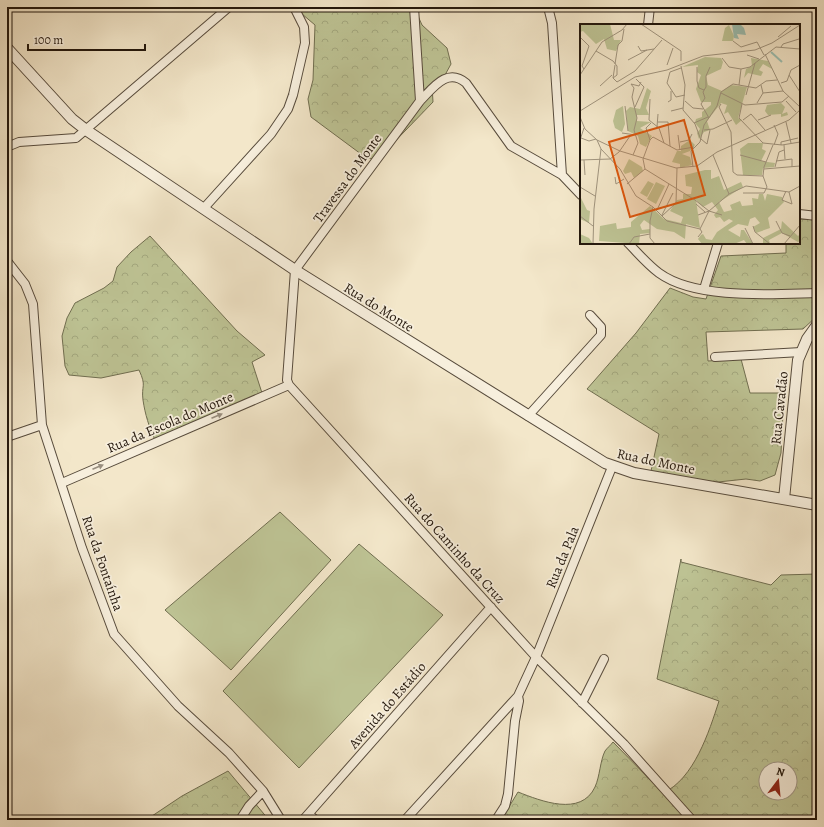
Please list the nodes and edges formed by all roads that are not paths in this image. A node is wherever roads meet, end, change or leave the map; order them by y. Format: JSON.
{"nodes":[{"id":1,"x":229,"y":7,"type":"edge"},
{"id":2,"x":414,"y":7,"type":"edge"},
{"id":3,"x":548,"y":7,"type":"edge"},
{"id":4,"x":650,"y":7,"type":"edge"},
{"id":5,"x":293,"y":8,"type":"edge"},
{"id":6,"x":648,"y":24,"type":"edge"},
{"id":7,"x":7,"y":48,"type":"edge"},
{"id":8,"x":420,"y":101,"type":"junction"},
{"id":9,"x":86,"y":130,"type":"junction"},
{"id":10,"x":7,"y":147,"type":"edge"},
{"id":11,"x":562,"y":175,"type":"junction"},
{"id":12,"x":580,"y":194,"type":"edge"},
{"id":13,"x":204,"y":208,"type":"junction"},
{"id":14,"x":800,"y":214,"type":"edge"},
{"id":15,"x":817,"y":216,"type":"edge"},
{"id":16,"x":629,"y":244,"type":"edge"},
{"id":17,"x":718,"y":244,"type":"edge"},
{"id":18,"x":7,"y":262,"type":"edge"},
{"id":19,"x":295,"y":270,"type":"junction"},
{"id":20,"x":704,"y":289,"type":"junction"},
{"id":21,"x":817,"y":293,"type":"edge"},
{"id":22,"x":590,"y":315,"type":"dead end"},
{"id":23,"x":817,"y":325,"type":"edge"},
{"id":24,"x":801,"y":352,"type":"junction"},
{"id":25,"x":715,"y":357,"type":"dead end"},
{"id":26,"x":289,"y":385,"type":"junction"},
{"id":27,"x":528,"y":416,"type":"junction"},
{"id":28,"x":42,"y":426,"type":"junction"},
{"id":29,"x":7,"y":436,"type":"edge"},
{"id":30,"x":612,"y":467,"type":"junction"},
{"id":31,"x":62,"y":483,"type":"junction"},
{"id":32,"x":784,"y":499,"type":"junction"},
{"id":33,"x":817,"y":505,"type":"edge"},
{"id":34,"x":492,"y":607,"type":"junction"},
{"id":35,"x":536,"y":657,"type":"junction"},
{"id":36,"x":604,"y":659,"type":"dead end"},
{"id":37,"x":518,"y":696,"type":"junction"},
{"id":38,"x":582,"y":703,"type":"junction"},
{"id":39,"x":263,"y":791,"type":"junction"},
{"id":40,"x":309,"y":813,"type":"junction"},
{"id":41,"x":240,"y":820,"type":"edge"},
{"id":42,"x":281,"y":820,"type":"edge"},
{"id":43,"x":303,"y":820,"type":"edge"},
{"id":44,"x":317,"y":820,"type":"edge"},
{"id":45,"x":405,"y":820,"type":"edge"},
{"id":46,"x":496,"y":820,"type":"edge"},
{"id":47,"x":692,"y":820,"type":"edge"}],
"edges":[{"from":1,"to":9,"type":"street"},
{"from":2,"to":8,"type":"street"},
{"from":3,"to":11,"type":"street"},
{"from":4,"to":6,"type":"street"},
{"from":5,"to":13,"type":"street"},
{"from":7,"to":9,"type":"street","name":"Rua do Monte"},
{"from":8,"to":11,"type":"street","name":"Travessa do Monte"},
{"from":8,"to":19,"type":"street","name":"Travessa do Monte"},
{"from":9,"to":10,"type":"street"},
{"from":9,"to":13,"type":"street","name":"Rua do Monte"},
{"from":11,"to":12,"type":"street"},
{"from":13,"to":19,"type":"street","name":"Rua do Monte"},
{"from":14,"to":15,"type":"street"},
{"from":16,"to":20,"type":"street"},
{"from":17,"to":20,"type":"street"},
{"from":18,"to":28,"type":"street","name":"Rua da Fontaínha"},
{"from":19,"to":26,"type":"street"},
{"from":19,"to":27,"type":"street","name":"Rua do Monte"},
{"from":20,"to":21,"type":"street"},
{"from":22,"to":27,"type":"street"},
{"from":23,"to":24,"type":"street","name":"Rua Cavadão"},
{"from":24,"to":25,"type":"street"},
{"from":24,"to":32,"type":"street","name":"Rua Cavadão"},
{"from":31,"to":26,"type":"street","name":"Rua da Escola do Monte","one_way":true},
{"from":26,"to":34,"type":"street","name":"Rua do Caminho da Cruz"},
{"from":27,"to":30,"type":"street","name":"Rua do Monte"},
{"from":28,"to":29,"type":"street"},
{"from":28,"to":31,"type":"street","name":"Rua da Fontaínha"},
{"from":30,"to":32,"type":"street","name":"Rua do Monte"},
{"from":30,"to":35,"type":"street","name":"Rua da Pala"},
{"from":31,"to":39,"type":"street","name":"Rua da Fontaínha"},
{"from":32,"to":33,"type":"street","name":"Rua do Monte"},
{"from":34,"to":35,"type":"street","name":"Rua do Caminho da Cruz"},
{"from":34,"to":40,"type":"street","name":"Avenida do Estádio"},
{"from":35,"to":37,"type":"street","name":"Rua da Pala"},
{"from":35,"to":38,"type":"street","name":"Rua do Caminho da Cruz"},
{"from":36,"to":38,"type":"street"},
{"from":37,"to":45,"type":"street"},
{"from":37,"to":46,"type":"street"},
{"from":38,"to":47,"type":"street","name":"Rua do Caminho da Cruz"},
{"from":39,"to":41,"type":"street"},
{"from":39,"to":42,"type":"street","name":"Rua da Fontaínha"},
{"from":40,"to":43,"type":"street","name":"Avenida do Estádio"},
{"from":40,"to":44,"type":"street"}]}
